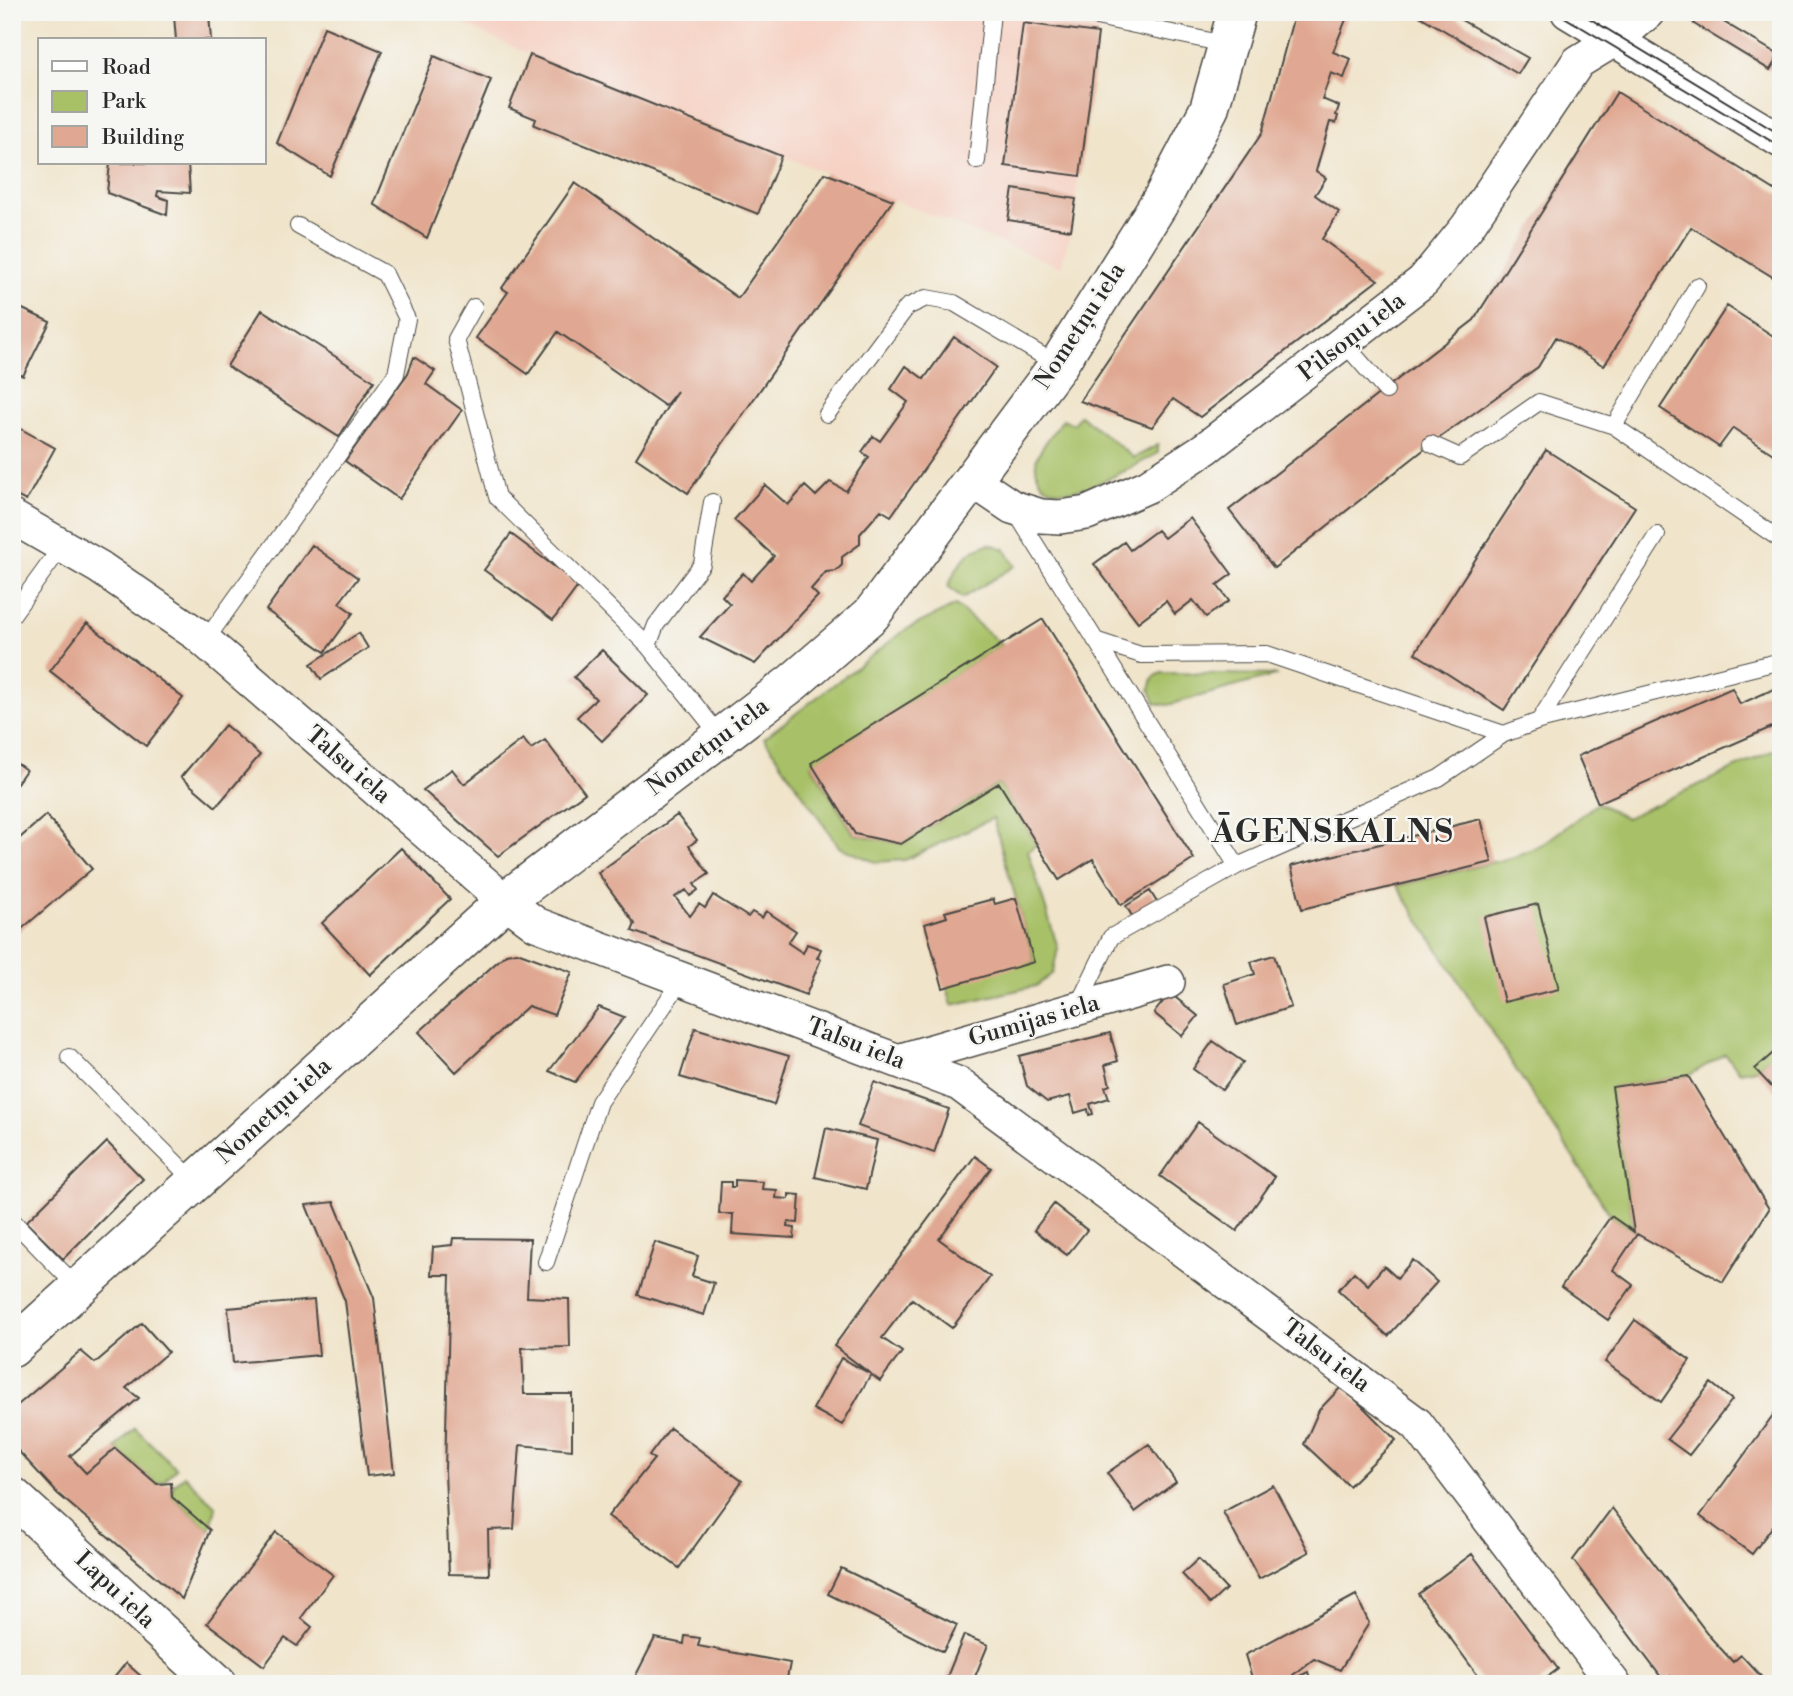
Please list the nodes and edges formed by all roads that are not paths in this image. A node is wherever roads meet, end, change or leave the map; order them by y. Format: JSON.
{"nodes":[{"id":1,"x":992,"y":12,"type":"edge"},
{"id":2,"x":1073,"y":12,"type":"edge"},
{"id":3,"x":1568,"y":12,"type":"edge"},
{"id":4,"x":1648,"y":12,"type":"edge"},
{"id":5,"x":1233,"y":29,"type":"edge"},
{"id":6,"x":1614,"y":40,"type":"junction"},
{"id":7,"x":1781,"y":141,"type":"edge"},
{"id":8,"x":977,"y":161,"type":"dead end"},
{"id":9,"x":298,"y":226,"type":"dead end"},
{"id":10,"x":1697,"y":285,"type":"dead end"},
{"id":11,"x":474,"y":307,"type":"dead end"},
{"id":12,"x":1344,"y":343,"type":"junction"},
{"id":13,"x":1058,"y":365,"type":"junction"},
{"id":14,"x":1386,"y":391,"type":"dead end"},
{"id":15,"x":827,"y":414,"type":"dead end"},
{"id":16,"x":1614,"y":426,"type":"junction"},
{"id":17,"x":1431,"y":444,"type":"dead end"},
{"id":18,"x":972,"y":480,"type":"junction"},
{"id":19,"x":712,"y":502,"type":"dead end"},
{"id":20,"x":1012,"y":507,"type":"junction"},
{"id":21,"x":12,"y":517,"type":"edge"},
{"id":22,"x":1657,"y":535,"type":"dead end"},
{"id":23,"x":1781,"y":540,"type":"edge"},
{"id":24,"x":62,"y":545,"type":"junction"},
{"id":25,"x":12,"y":615,"type":"edge"},
{"id":26,"x":1095,"y":640,"type":"junction"},
{"id":27,"x":205,"y":641,"type":"junction"},
{"id":28,"x":648,"y":646,"type":"junction"},
{"id":29,"x":1781,"y":660,"type":"edge"},
{"id":30,"x":1539,"y":721,"type":"junction"},
{"id":31,"x":1504,"y":734,"type":"junction"},
{"id":32,"x":721,"y":737,"type":"junction"},
{"id":33,"x":1237,"y":866,"type":"junction"},
{"id":34,"x":505,"y":901,"type":"junction"},
{"id":35,"x":682,"y":979,"type":"junction"},
{"id":36,"x":1158,"y":991,"type":"dead end"},
{"id":37,"x":1076,"y":1009,"type":"junction"},
{"id":38,"x":69,"y":1056,"type":"dead end"},
{"id":39,"x":901,"y":1060,"type":"junction"},
{"id":40,"x":195,"y":1182,"type":"junction"},
{"id":41,"x":12,"y":1220,"type":"edge"},
{"id":42,"x":546,"y":1262,"type":"dead end"},
{"id":43,"x":78,"y":1288,"type":"junction"},
{"id":44,"x":12,"y":1348,"type":"edge"},
{"id":45,"x":12,"y":1496,"type":"edge"},
{"id":46,"x":218,"y":1684,"type":"edge"},
{"id":47,"x":1614,"y":1684,"type":"edge"}],
"edges":[{"from":1,"to":8,"type":"lane"},
{"from":2,"to":5,"type":"lane"},
{"from":3,"to":6,"type":"street"},
{"from":4,"to":6,"type":"street","name":"Pilsoņu iela"},
{"from":5,"to":13,"type":"street","name":"Nometņu iela"},
{"from":6,"to":7,"type":"street"},
{"from":6,"to":12,"type":"street","name":"Pilsoņu iela"},
{"from":9,"to":27,"type":"lane"},
{"from":10,"to":16,"type":"lane"},
{"from":11,"to":28,"type":"lane"},
{"from":12,"to":14,"type":"lane"},
{"from":12,"to":20,"type":"street","name":"Pilsoņu iela"},
{"from":13,"to":15,"type":"lane"},
{"from":13,"to":18,"type":"street","name":"Nometņu iela"},
{"from":16,"to":17,"type":"lane"},
{"from":16,"to":23,"type":"lane"},
{"from":18,"to":20,"type":"street","name":"Pilsoņu iela"},
{"from":18,"to":32,"type":"street","name":"Nometņu iela"},
{"from":19,"to":28,"type":"lane"},
{"from":20,"to":26,"type":"lane"},
{"from":21,"to":24,"type":"street","name":"Talsu iela"},
{"from":22,"to":30,"type":"lane"},
{"from":24,"to":25,"type":"lane"},
{"from":24,"to":27,"type":"street","name":"Talsu iela"},
{"from":26,"to":31,"type":"lane"},
{"from":26,"to":33,"type":"lane"},
{"from":27,"to":34,"type":"street","name":"Talsu iela"},
{"from":28,"to":32,"type":"lane"},
{"from":29,"to":30,"type":"lane"},
{"from":30,"to":31,"type":"lane"},
{"from":31,"to":33,"type":"lane"},
{"from":32,"to":34,"type":"street","name":"Nometņu iela"},
{"from":33,"to":37,"type":"lane"},
{"from":34,"to":35,"type":"street","name":"Talsu iela"},
{"from":34,"to":40,"type":"street","name":"Nometņu iela"},
{"from":35,"to":39,"type":"street","name":"Talsu iela"},
{"from":35,"to":42,"type":"lane"},
{"from":36,"to":37,"type":"street","name":"Gumijas iela"},
{"from":37,"to":39,"type":"street","name":"Gumijas iela"},
{"from":38,"to":40,"type":"lane"},
{"from":39,"to":47,"type":"street","name":"Talsu iela"},
{"from":40,"to":43,"type":"street","name":"Nometņu iela"},
{"from":41,"to":43,"type":"lane"},
{"from":43,"to":44,"type":"street","name":"Nometņu iela"},
{"from":45,"to":46,"type":"street","name":"Lapu iela"}]}
